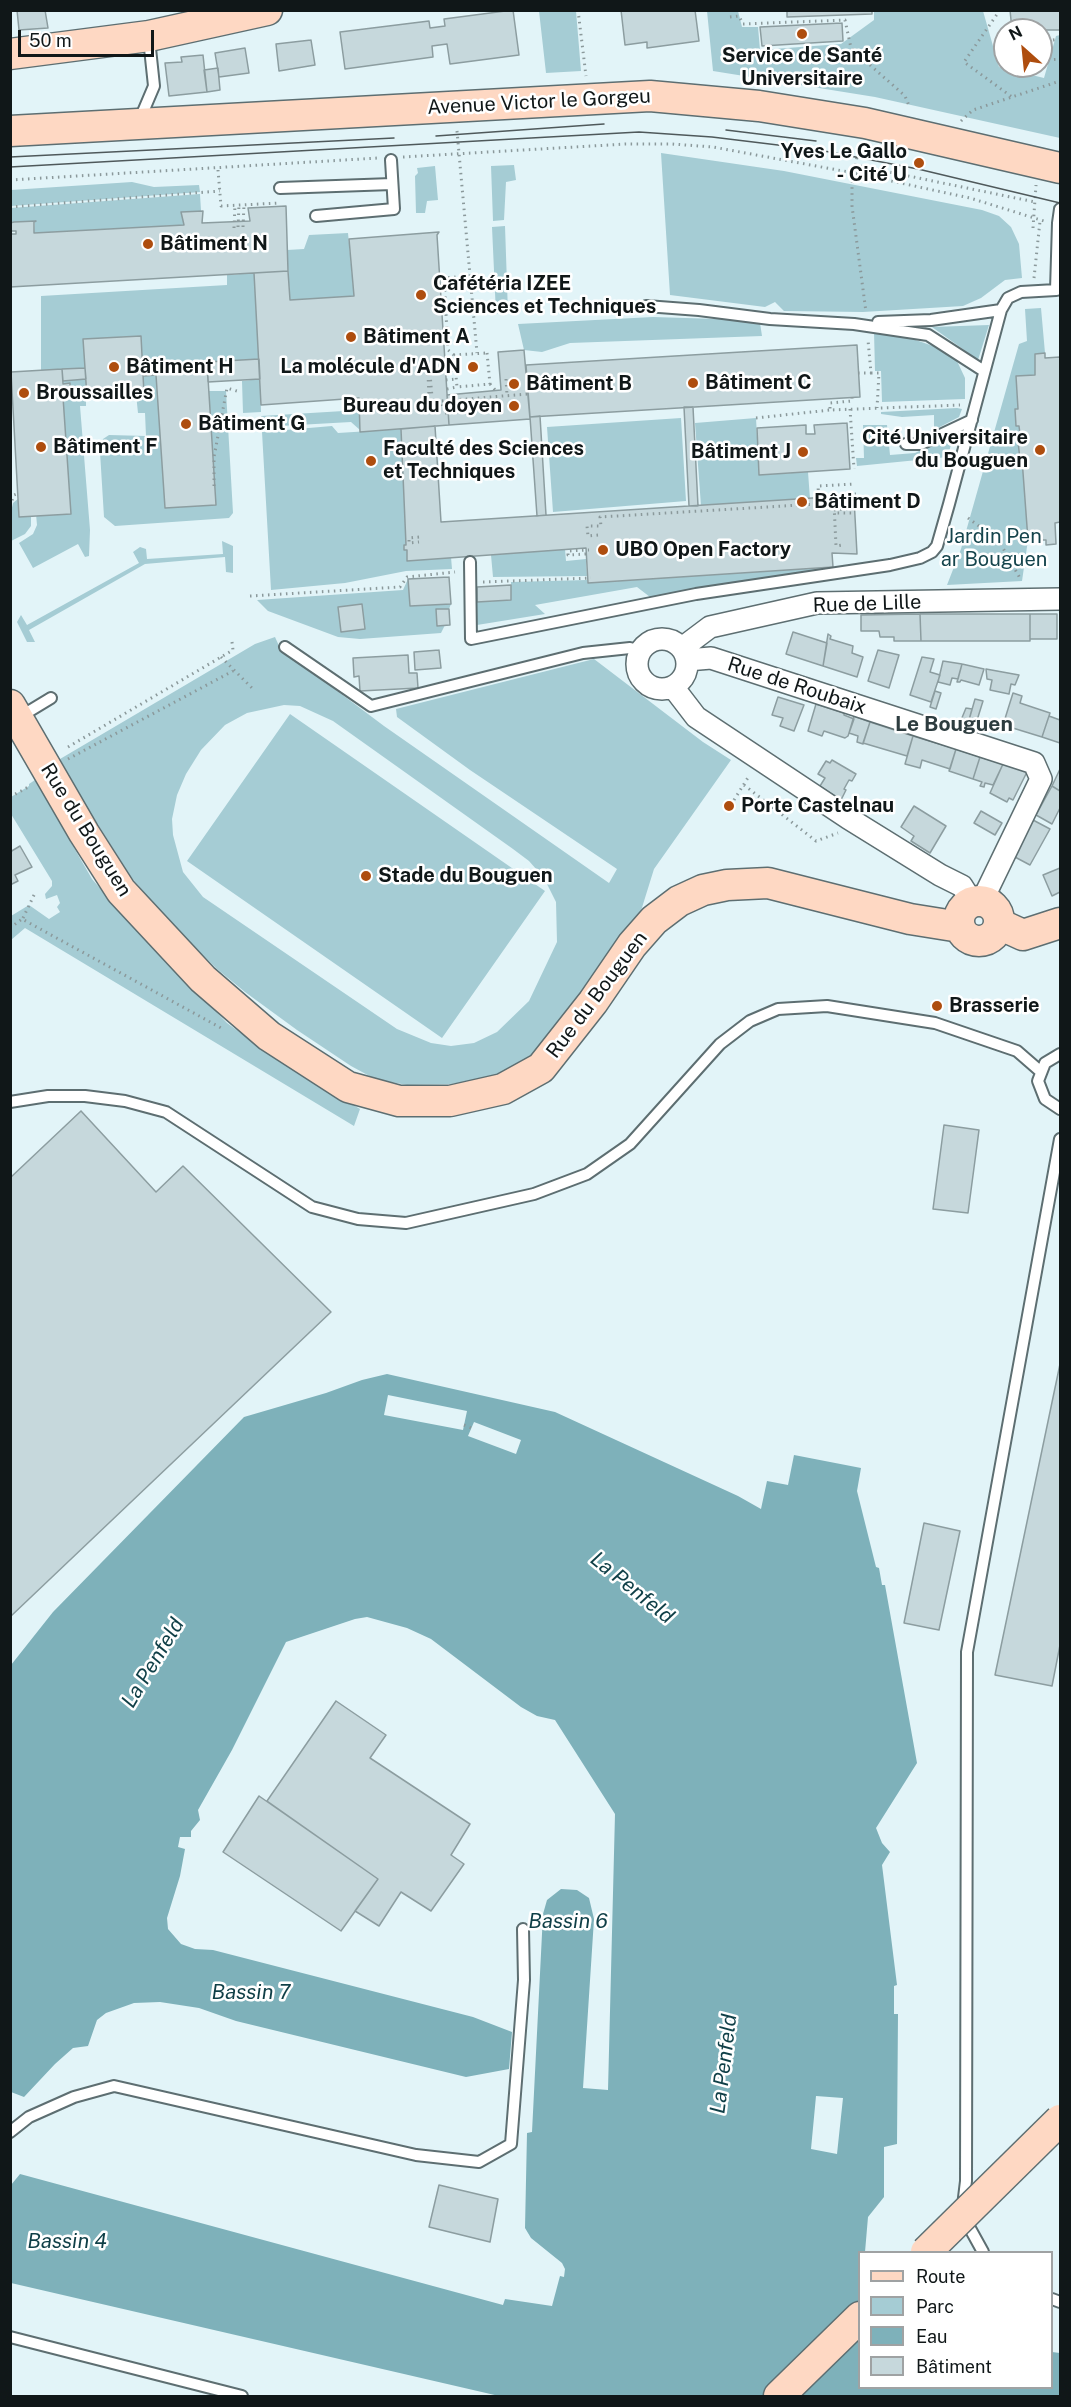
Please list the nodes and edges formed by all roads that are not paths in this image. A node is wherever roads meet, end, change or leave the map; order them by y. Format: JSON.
{"nodes":[{"id":1,"x":267,"y":10,"type":"edge"},
{"id":2,"x":148,"y":36,"type":"junction"},
{"id":3,"x":10,"y":54,"type":"edge"},
{"id":4,"x":138,"y":123,"type":"junction"},
{"id":5,"x":10,"y":131,"type":"edge"},
{"id":6,"x":393,"y":158,"type":"road end"},
{"id":7,"x":1048,"y":174,"type":"edge"},
{"id":8,"x":392,"y":183,"type":"junction"},
{"id":9,"x":280,"y":188,"type":"dead end"},
{"id":10,"x":1060,"y":209,"type":"edge"},
{"id":11,"x":316,"y":216,"type":"dead end"},
{"id":12,"x":646,"y":306,"type":"dead end"},
{"id":13,"x":1001,"y":310,"type":"junction"},
{"id":14,"x":854,"y":324,"type":"junction"},
{"id":15,"x":984,"y":371,"type":"junction"},
{"id":16,"x":972,"y":420,"type":"junction"},
{"id":17,"x":906,"y":444,"type":"dead end"},
{"id":18,"x":470,"y":562,"type":"dead end"},
{"id":19,"x":1060,"y":599,"type":"edge"},
{"id":20,"x":285,"y":647,"type":"dead end"},
{"id":21,"x":641,"y":652,"type":"junction"},
{"id":22,"x":685,"y":654,"type":"junction"},
{"id":23,"x":673,"y":687,"type":"junction"},
{"id":24,"x":51,"y":698,"type":"dead end"},
{"id":25,"x":13,"y":715,"type":"edge"},
{"id":26,"x":987,"y":918,"type":"junction"},
{"id":27,"x":1060,"y":923,"type":"edge"},
{"id":28,"x":1060,"y":1054,"type":"edge"},
{"id":29,"x":1040,"y":1071,"type":"junction"},
{"id":30,"x":10,"y":1102,"type":"edge"},
{"id":31,"x":1060,"y":1109,"type":"edge"},
{"id":32,"x":1060,"y":1139,"type":"edge"},
{"id":33,"x":523,"y":1929,"type":"dead end"},
{"id":34,"x":1060,"y":2120,"type":"edge"},
{"id":35,"x":10,"y":2132,"type":"edge"},
{"id":36,"x":928,"y":2251,"type":"edge"},
{"id":37,"x":982,"y":2251,"type":"edge"},
{"id":38,"x":858,"y":2319,"type":"edge"},
{"id":39,"x":10,"y":2337,"type":"edge"},
{"id":40,"x":242,"y":2397,"type":"edge"},
{"id":41,"x":779,"y":2397,"type":"edge"}],
"edges":[{"from":1,"to":2,"type":"street"},
{"from":2,"to":3,"type":"street"},
{"from":2,"to":4,"type":"lane"},
{"from":4,"to":5,"type":"street","name":"Avenue Victor le Gorgeu"},
{"from":4,"to":7,"type":"street","name":"Avenue Victor le Gorgeu"},
{"from":6,"to":8,"type":"lane"},
{"from":8,"to":9,"type":"lane"},
{"from":8,"to":11,"type":"lane"},
{"from":10,"to":13,"type":"lane"},
{"from":12,"to":14,"type":"lane"},
{"from":13,"to":14,"type":"lane"},
{"from":13,"to":15,"type":"lane"},
{"from":14,"to":15,"type":"lane"},
{"from":15,"to":16,"type":"lane"},
{"from":16,"to":17,"type":"lane"},
{"from":16,"to":18,"type":"lane"},
{"from":19,"to":22,"type":"street","name":"Rue de Lille"},
{"from":20,"to":21,"type":"lane"},
{"from":21,"to":22,"type":"street"},
{"from":21,"to":23,"type":"street"},
{"from":22,"to":23,"type":"street"},
{"from":22,"to":26,"type":"street","name":"Rue de Roubaix"},
{"from":23,"to":26,"type":"street"},
{"from":24,"to":25,"type":"lane"},
{"from":25,"to":26,"type":"street","name":"Rue du Bouguen"},
{"from":26,"to":27,"type":"street","name":"Rue du Bouguen"},
{"from":28,"to":29,"type":"lane"},
{"from":29,"to":30,"type":"lane"},
{"from":29,"to":31,"type":"lane"},
{"from":32,"to":37,"type":"lane"},
{"from":33,"to":35,"type":"lane"},
{"from":34,"to":36,"type":"street","bridge":true},
{"from":38,"to":41,"type":"street"},
{"from":39,"to":40,"type":"lane"}]}
